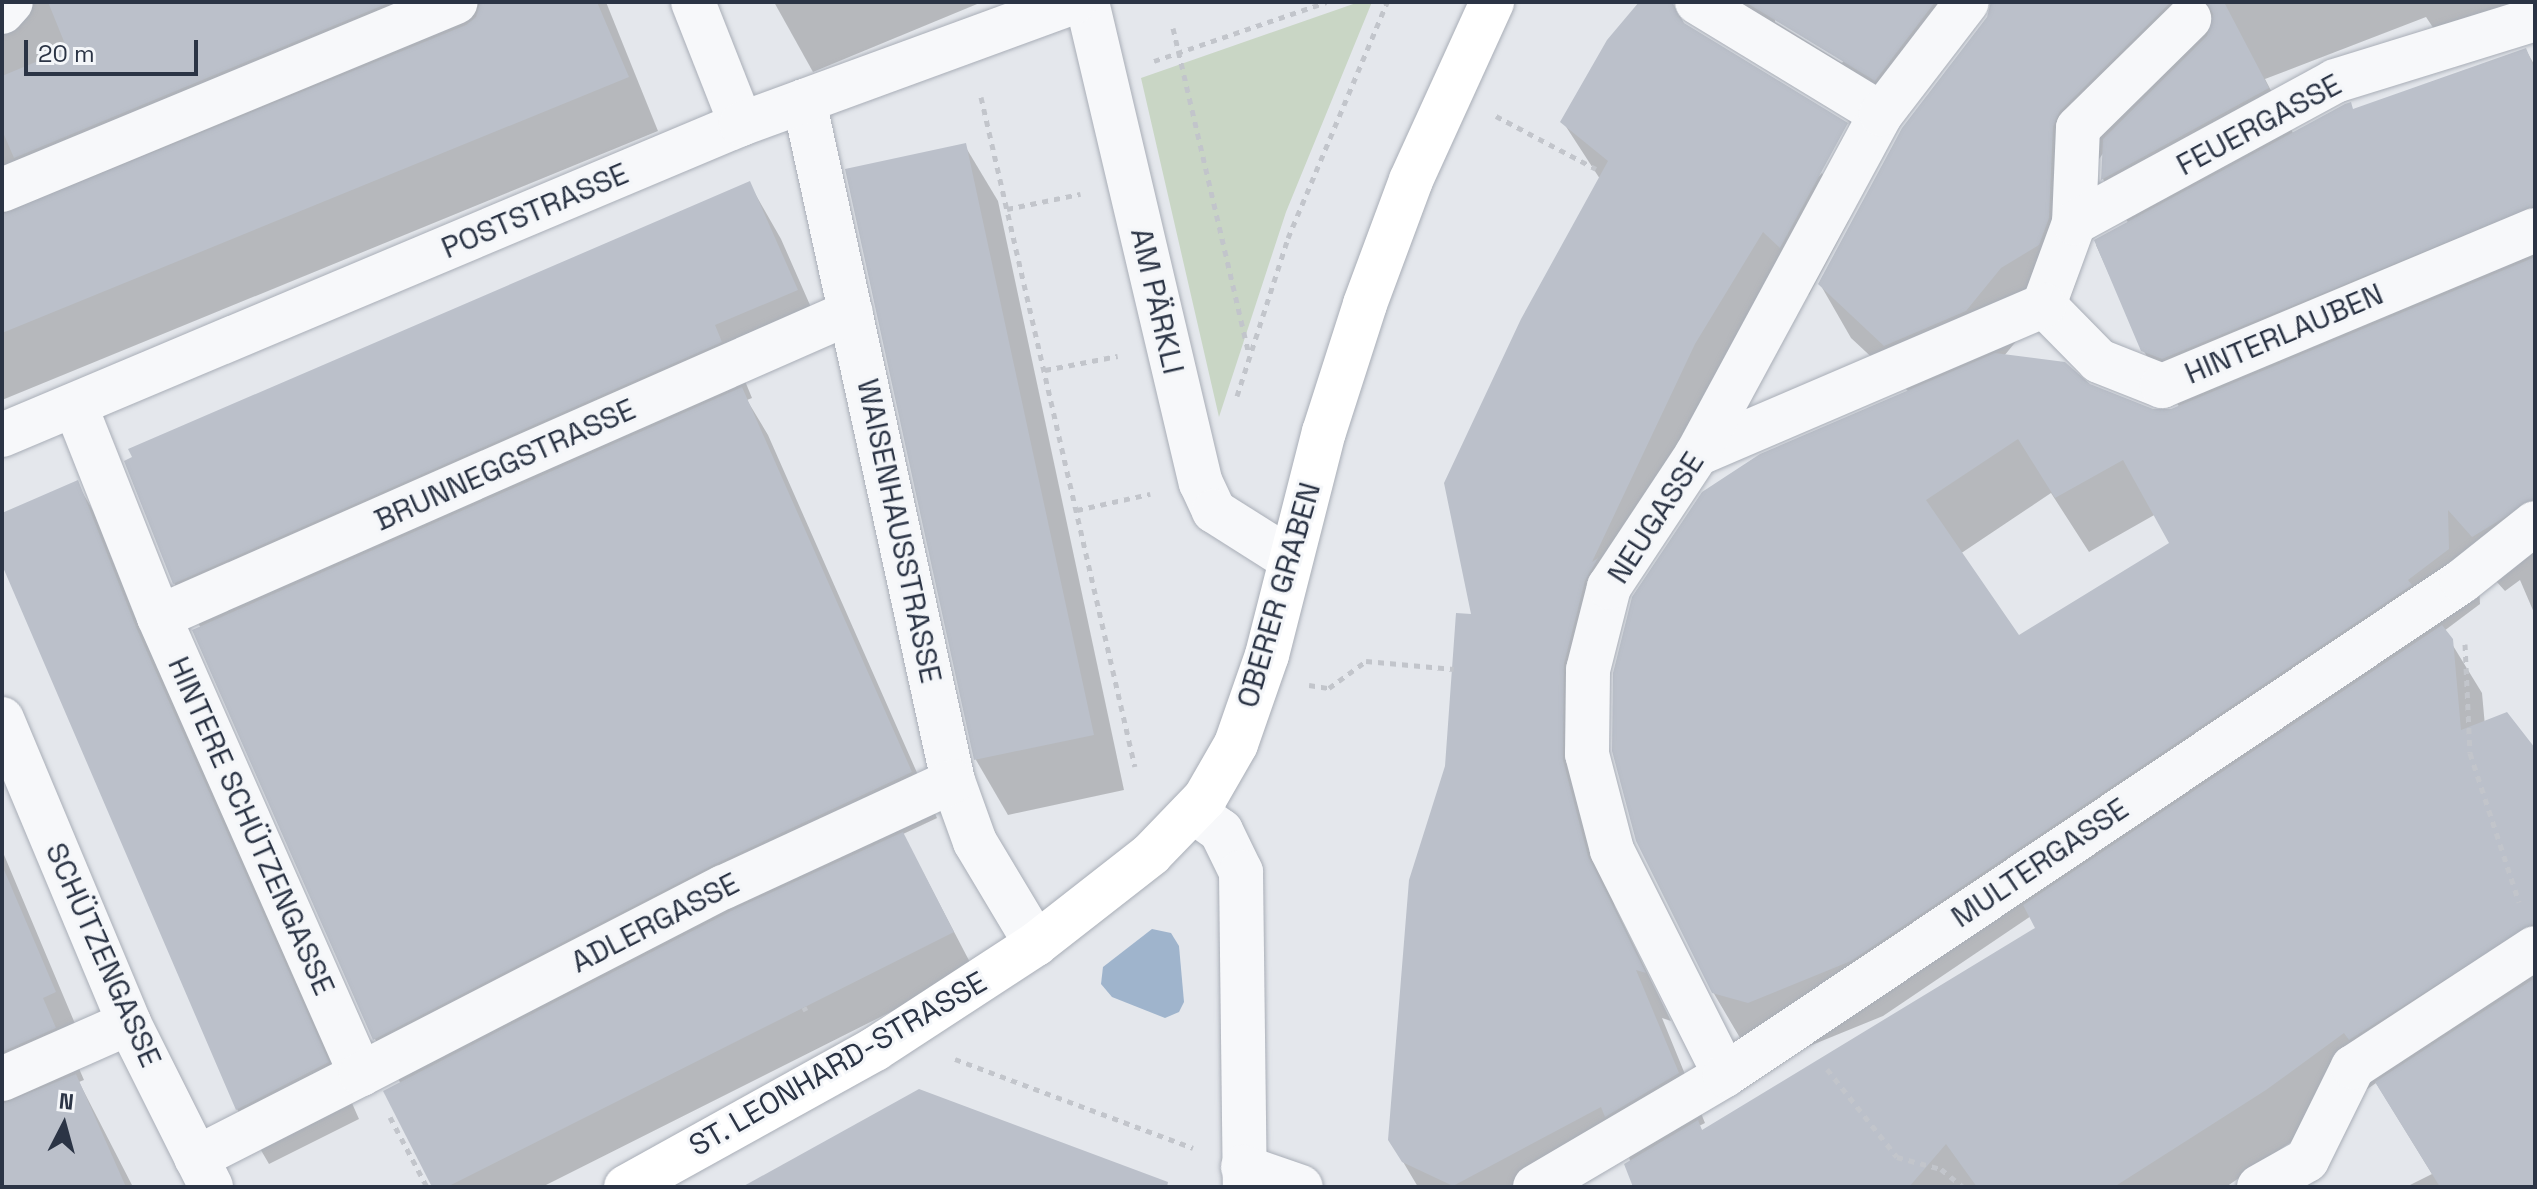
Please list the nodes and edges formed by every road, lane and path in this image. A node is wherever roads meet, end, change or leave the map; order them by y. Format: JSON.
{"nodes":[{"id":1,"x":11,"y":2,"type":"edge"},
{"id":2,"x":693,"y":2,"type":"edge"},
{"id":3,"x":1074,"y":2,"type":"edge"},
{"id":4,"x":1087,"y":2,"type":"edge"},
{"id":5,"x":1326,"y":2,"type":"edge"},
{"id":6,"x":1387,"y":2,"type":"edge"},
{"id":7,"x":1492,"y":2,"type":"edge"},
{"id":8,"x":1697,"y":2,"type":"edge"},
{"id":9,"x":1967,"y":2,"type":"edge"},
{"id":10,"x":450,"y":3,"type":"edge"},
{"id":11,"x":2,"y":12,"type":"edge"},
{"id":12,"x":2189,"y":19,"type":"dead end"},
{"id":13,"x":2535,"y":19,"type":"edge"},
{"id":14,"x":1173,"y":28,"type":"dead end"},
{"id":15,"x":1179,"y":55,"type":"junction"},
{"id":16,"x":1102,"y":66,"type":"junction"},
{"id":17,"x":981,"y":97,"type":"dead end"},
{"id":18,"x":804,"y":101,"type":"junction"},
{"id":19,"x":1489,"y":112,"type":"dead end"},
{"id":20,"x":1881,"y":114,"type":"junction"},
{"id":21,"x":741,"y":124,"type":"junction"},
{"id":22,"x":1596,"y":169,"type":"dead end"},
{"id":23,"x":1129,"y":184,"type":"junction"},
{"id":24,"x":2,"y":190,"type":"edge"},
{"id":25,"x":1007,"y":209,"type":"junction"},
{"id":26,"x":2074,"y":223,"type":"junction"},
{"id":27,"x":2535,"y":230,"type":"edge"},
{"id":28,"x":2044,"y":305,"type":"junction"},
{"id":29,"x":851,"y":312,"type":"junction"},
{"id":30,"x":1168,"y":347,"type":"junction"},
{"id":31,"x":1249,"y":355,"type":"junction"},
{"id":32,"x":1045,"y":370,"type":"junction"},
{"id":33,"x":1236,"y":400,"type":"dead end"},
{"id":34,"x":75,"y":405,"type":"junction"},
{"id":35,"x":2,"y":435,"type":"edge"},
{"id":36,"x":1697,"y":454,"type":"junction"},
{"id":37,"x":1201,"y":483,"type":"junction"},
{"id":38,"x":1077,"y":510,"type":"junction"},
{"id":39,"x":2535,"y":523,"type":"edge"},
{"id":40,"x":1290,"y":559,"type":"junction"},
{"id":41,"x":2462,"y":581,"type":"junction"},
{"id":42,"x":159,"y":617,"type":"junction"},
{"id":43,"x":1454,"y":669,"type":"dead end"},
{"id":44,"x":1308,"y":685,"type":"dead end"},
{"id":45,"x":2,"y":719,"type":"edge"},
{"id":46,"x":1135,"y":767,"type":"dead end"},
{"id":47,"x":953,"y":781,"type":"junction"},
{"id":48,"x":1194,"y":812,"type":"junction"},
{"id":49,"x":1036,"y":944,"type":"junction"},
{"id":50,"x":2535,"y":948,"type":"edge"},
{"id":51,"x":129,"y":1023,"type":"junction"},
{"id":52,"x":1794,"y":1028,"type":"junction"},
{"id":53,"x":897,"y":1036,"type":"junction"},
{"id":54,"x":361,"y":1074,"type":"junction"},
{"id":55,"x":1725,"y":1075,"type":"junction"},
{"id":56,"x":2,"y":1079,"type":"edge"},
{"id":57,"x":396,"y":1127,"type":"dead end"},
{"id":58,"x":203,"y":1173,"type":"edge"},
{"id":59,"x":2318,"y":1174,"type":"edge"},
{"id":60,"x":1244,"y":1177,"type":"edge"},
{"id":61,"x":1553,"y":1182,"type":"edge"},
{"id":62,"x":427,"y":1187,"type":"edge"},
{"id":63,"x":626,"y":1187,"type":"edge"},
{"id":64,"x":1301,"y":1187,"type":"edge"},
{"id":65,"x":1963,"y":1187,"type":"edge"},
{"id":66,"x":2259,"y":1187,"type":"edge"}],
"edges":[{"from":1,"to":11,"type":"street"},
{"from":2,"to":21,"type":"street"},
{"from":3,"to":18,"type":"street","name":"POSTSTRASSE"},
{"from":4,"to":16,"type":"street","name":"AM PÄRKLI"},
{"from":5,"to":15,"type":"path"},
{"from":6,"to":31,"type":"path"},
{"from":7,"to":40,"type":"main road","name":"OBERER GRABEN"},
{"from":8,"to":20,"type":"street"},
{"from":9,"to":20,"type":"street","name":"NEUGASSE"},
{"from":10,"to":24,"type":"street"},
{"from":12,"to":26,"type":"street"},
{"from":13,"to":26,"type":"street","name":"FEUERGASSE"},
{"from":14,"to":15,"type":"path"},
{"from":15,"to":16,"type":"path"},
{"from":15,"to":31,"type":"path"},
{"from":16,"to":23,"type":"street","name":"AM PÄRKLI"},
{"from":17,"to":25,"type":"path"},
{"from":18,"to":21,"type":"street","name":"POSTSTRASSE"},
{"from":18,"to":29,"type":"street","name":"WAISENHAUSSTRASSE"},
{"from":19,"to":22,"type":"path"},
{"from":20,"to":36,"type":"street","name":"NEUGASSE"},
{"from":21,"to":34,"type":"street","name":"POSTSTRASSE"},
{"from":23,"to":25,"type":"path"},
{"from":23,"to":30,"type":"street","name":"AM PÄRKLI"},
{"from":25,"to":32,"type":"path"},
{"from":26,"to":28,"type":"street"},
{"from":27,"to":28,"type":"street","name":"HINTERLAUBEN"},
{"from":28,"to":36,"type":"street"},
{"from":29,"to":42,"type":"street","name":"BRUNNEGGSTRASSE"},
{"from":29,"to":47,"type":"street","name":"WAISENHAUSSTRASSE"},
{"from":30,"to":32,"type":"path"},
{"from":30,"to":37,"type":"street","name":"AM PÄRKLI"},
{"from":31,"to":33,"type":"path"},
{"from":32,"to":38,"type":"path"},
{"from":34,"to":35,"type":"street","name":"POSTSTRASSE"},
{"from":34,"to":42,"type":"street","name":"HINTERE SCHÜTZENGASSE"},
{"from":36,"to":55,"type":"street","name":"NEUGASSE"},
{"from":37,"to":38,"type":"path"},
{"from":37,"to":40,"type":"street","name":"AM PÄRKLI"},
{"from":38,"to":46,"type":"path"},
{"from":39,"to":41,"type":"street","name":"MULTERGASSE"},
{"from":40,"to":48,"type":"main road","name":"OBERER GRABEN"},
{"from":41,"to":50,"type":"path"},
{"from":41,"to":52,"type":"street","name":"MULTERGASSE"},
{"from":42,"to":54,"type":"street","name":"HINTERE SCHÜTZENGASSE"},
{"from":43,"to":44,"type":"path"},
{"from":45,"to":51,"type":"street","name":"SCHÜTZENGASSE"},
{"from":47,"to":49,"type":"street","name":"WAISENHAUSSTRASSE"},
{"from":47,"to":54,"type":"street","name":"ADLERGASSE"},
{"from":48,"to":49,"type":"main road","name":"ST. LEONHARD-STRASSE"},
{"from":48,"to":60,"type":"street"},
{"from":49,"to":53,"type":"main road","name":"ST. LEONHARD-STRASSE"},
{"from":50,"to":59,"type":"street"},
{"from":51,"to":56,"type":"street"},
{"from":51,"to":58,"type":"street","name":"SCHÜTZENGASSE"},
{"from":52,"to":55,"type":"street","name":"MULTERGASSE"},
{"from":52,"to":65,"type":"path"},
{"from":53,"to":60,"type":"path"},
{"from":53,"to":63,"type":"main road","name":"ST. LEONHARD-STRASSE"},
{"from":54,"to":58,"type":"street"},
{"from":55,"to":61,"type":"street","name":"MULTERGASSE"},
{"from":57,"to":62,"type":"path"},
{"from":59,"to":66,"type":"street"},
{"from":60,"to":64,"type":"street"}]}
